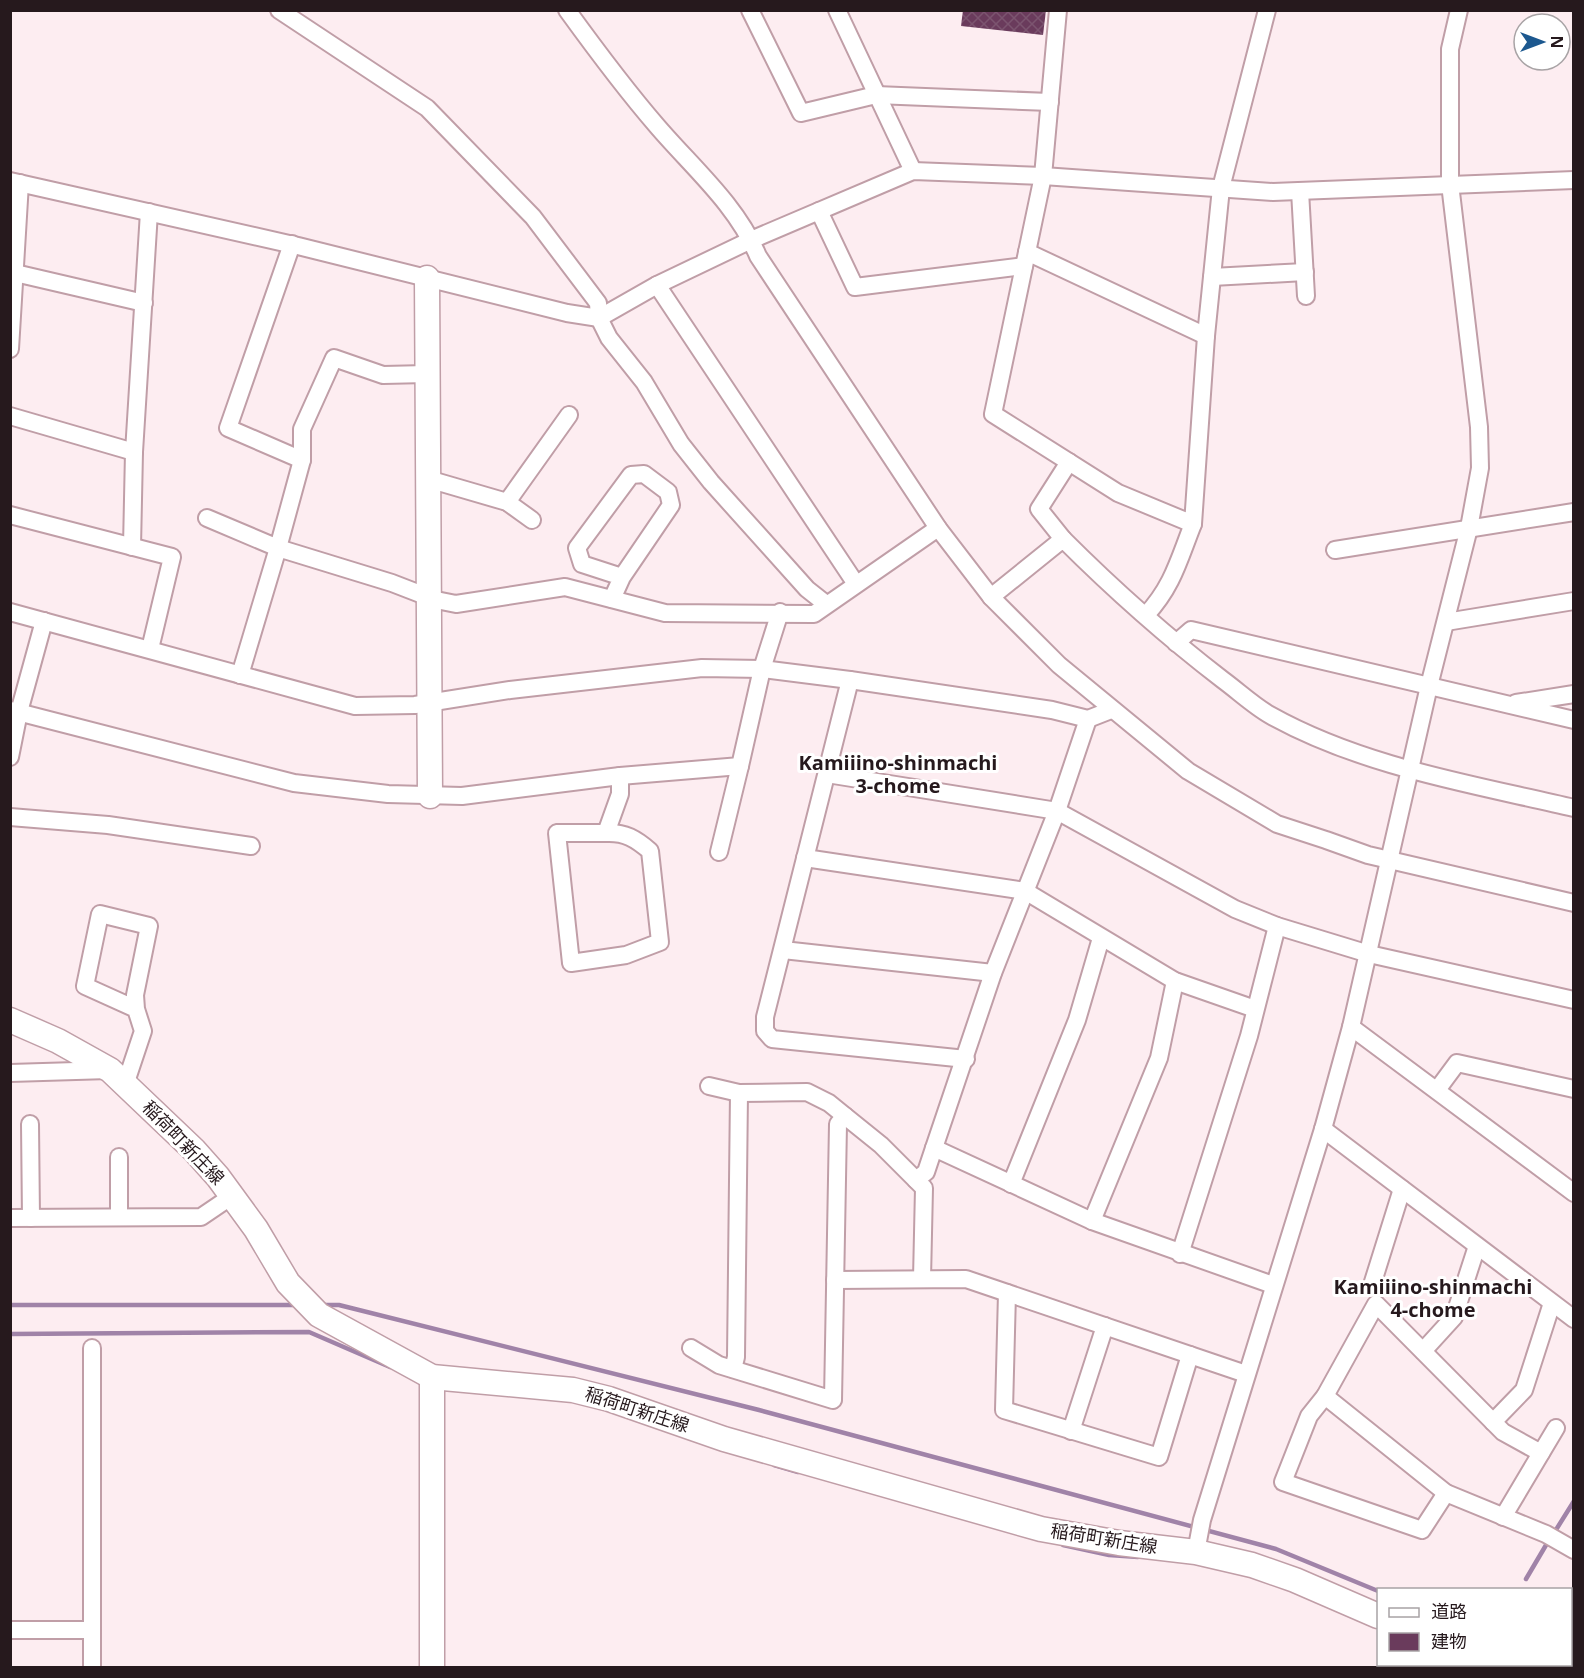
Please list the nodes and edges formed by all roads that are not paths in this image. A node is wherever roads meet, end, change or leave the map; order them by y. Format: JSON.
{"nodes":[{"id":1,"x":279,"y":10,"type":"edge"},
{"id":2,"x":567,"y":10,"type":"edge"},
{"id":3,"x":750,"y":10,"type":"edge"},
{"id":4,"x":837,"y":10,"type":"edge"},
{"id":5,"x":1058,"y":10,"type":"edge"},
{"id":6,"x":1267,"y":10,"type":"edge"},
{"id":7,"x":1460,"y":10,"type":"edge"},
{"id":8,"x":876,"y":95,"type":"junction"},
{"id":9,"x":1050,"y":102,"type":"junction"},
{"id":10,"x":913,"y":171,"type":"junction"},
{"id":11,"x":1043,"y":176,"type":"junction"},
{"id":12,"x":1574,"y":180,"type":"edge"},
{"id":13,"x":15,"y":182,"type":"edge"},
{"id":14,"x":1450,"y":184,"type":"junction"},
{"id":15,"x":1221,"y":188,"type":"junction"},
{"id":16,"x":1300,"y":191,"type":"junction"},
{"id":17,"x":819,"y":211,"type":"junction"},
{"id":18,"x":150,"y":212,"type":"junction"},
{"id":19,"x":751,"y":240,"type":"junction"},
{"id":20,"x":291,"y":244,"type":"junction"},
{"id":21,"x":1025,"y":259,"type":"junction"},
{"id":22,"x":1305,"y":272,"type":"junction"},
{"id":23,"x":15,"y":273,"type":"junction"},
{"id":24,"x":1212,"y":277,"type":"junction"},
{"id":25,"x":427,"y":278,"type":"junction"},
{"id":26,"x":657,"y":285,"type":"junction"},
{"id":27,"x":1306,"y":296,"type":"dead end"},
{"id":28,"x":144,"y":303,"type":"junction"},
{"id":29,"x":599,"y":318,"type":"junction"},
{"id":30,"x":1206,"y":336,"type":"junction"},
{"id":31,"x":10,"y":349,"type":"edge"},
{"id":32,"x":427,"y":374,"type":"junction"},
{"id":33,"x":569,"y":415,"type":"dead end"},
{"id":34,"x":10,"y":416,"type":"edge"},
{"id":35,"x":134,"y":452,"type":"junction"},
{"id":36,"x":302,"y":460,"type":"junction"},
{"id":37,"x":1069,"y":462,"type":"junction"},
{"id":38,"x":428,"y":479,"type":"junction"},
{"id":39,"x":507,"y":502,"type":"junction"},
{"id":40,"x":1574,"y":512,"type":"edge"},
{"id":41,"x":10,"y":515,"type":"edge"},
{"id":42,"x":207,"y":518,"type":"dead end"},
{"id":43,"x":532,"y":520,"type":"dead end"},
{"id":44,"x":1193,"y":524,"type":"junction"},
{"id":45,"x":938,"y":528,"type":"junction"},
{"id":46,"x":1469,"y":528,"type":"junction"},
{"id":47,"x":1064,"y":539,"type":"junction"},
{"id":48,"x":132,"y":547,"type":"junction"},
{"id":49,"x":278,"y":548,"type":"junction"},
{"id":50,"x":1335,"y":549,"type":"dead end"},
{"id":51,"x":622,"y":577,"type":"junction"},
{"id":52,"x":856,"y":584,"type":"junction"},
{"id":53,"x":429,"y":597,"type":"junction"},
{"id":54,"x":991,"y":597,"type":"junction"},
{"id":55,"x":612,"y":599,"type":"junction"},
{"id":56,"x":1574,"y":601,"type":"edge"},
{"id":57,"x":826,"y":604,"type":"junction"},
{"id":58,"x":10,"y":612,"type":"edge"},
{"id":59,"x":780,"y":612,"type":"junction"},
{"id":60,"x":1146,"y":615,"type":"junction"},
{"id":61,"x":44,"y":621,"type":"junction"},
{"id":62,"x":1446,"y":622,"type":"junction"},
{"id":63,"x":1176,"y":643,"type":"junction"},
{"id":64,"x":150,"y":649,"type":"junction"},
{"id":65,"x":762,"y":669,"type":"junction"},
{"id":66,"x":240,"y":675,"type":"junction"},
{"id":67,"x":850,"y":680,"type":"junction"},
{"id":68,"x":1429,"y":686,"type":"junction"},
{"id":69,"x":1574,"y":694,"type":"edge"},
{"id":70,"x":430,"y":703,"type":"junction"},
{"id":71,"x":1506,"y":705,"type":"junction"},
{"id":72,"x":1111,"y":710,"type":"junction"},
{"id":73,"x":15,"y":711,"type":"edge"},
{"id":74,"x":1088,"y":719,"type":"junction"},
{"id":75,"x":1574,"y":720,"type":"edge"},
{"id":76,"x":10,"y":757,"type":"edge"},
{"id":77,"x":740,"y":766,"type":"junction"},
{"id":78,"x":1410,"y":769,"type":"junction"},
{"id":79,"x":826,"y":774,"type":"junction"},
{"id":80,"x":620,"y":776,"type":"junction"},
{"id":81,"x":430,"y":796,"type":"junction"},
{"id":82,"x":1574,"y":808,"type":"edge"},
{"id":83,"x":1057,"y":811,"type":"junction"},
{"id":84,"x":10,"y":817,"type":"edge"},
{"id":85,"x":606,"y":833,"type":"junction"},
{"id":86,"x":251,"y":846,"type":"dead end"},
{"id":87,"x":719,"y":852,"type":"dead end"},
{"id":88,"x":805,"y":858,"type":"junction"},
{"id":89,"x":1388,"y":860,"type":"junction"},
{"id":90,"x":1024,"y":891,"type":"junction"},
{"id":91,"x":1574,"y":903,"type":"edge"},
{"id":92,"x":1277,"y":926,"type":"junction"},
{"id":93,"x":1101,"y":938,"type":"junction"},
{"id":94,"x":783,"y":950,"type":"junction"},
{"id":95,"x":1369,"y":954,"type":"junction"},
{"id":96,"x":993,"y":974,"type":"junction"},
{"id":97,"x":1175,"y":981,"type":"junction"},
{"id":98,"x":1574,"y":1000,"type":"edge"},
{"id":99,"x":1254,"y":1009,"type":"junction"},
{"id":100,"x":136,"y":1010,"type":"junction"},
{"id":101,"x":10,"y":1020,"type":"edge"},
{"id":102,"x":1351,"y":1027,"type":"junction"},
{"id":103,"x":966,"y":1059,"type":"junction"},
{"id":104,"x":10,"y":1073,"type":"edge"},
{"id":105,"x":117,"y":1078,"type":"junction"},
{"id":106,"x":709,"y":1086,"type":"dead end"},
{"id":107,"x":1574,"y":1089,"type":"edge"},
{"id":108,"x":1437,"y":1090,"type":"junction"},
{"id":109,"x":739,"y":1093,"type":"junction"},
{"id":110,"x":846,"y":1116,"type":"junction"},
{"id":111,"x":30,"y":1124,"type":"dead end"},
{"id":112,"x":1323,"y":1129,"type":"junction"},
{"id":113,"x":934,"y":1148,"type":"junction"},
{"id":114,"x":119,"y":1157,"type":"dead end"},
{"id":115,"x":916,"y":1180,"type":"junction"},
{"id":116,"x":1011,"y":1184,"type":"junction"},
{"id":117,"x":1402,"y":1189,"type":"junction"},
{"id":118,"x":1574,"y":1193,"type":"edge"},
{"id":119,"x":232,"y":1196,"type":"junction"},
{"id":120,"x":119,"y":1217,"type":"junction"},
{"id":121,"x":10,"y":1218,"type":"edge"},
{"id":122,"x":31,"y":1218,"type":"junction"},
{"id":123,"x":1092,"y":1221,"type":"junction"},
{"id":124,"x":1477,"y":1246,"type":"junction"},
{"id":125,"x":1180,"y":1254,"type":"junction"},
{"id":126,"x":922,"y":1279,"type":"junction"},
{"id":127,"x":835,"y":1280,"type":"junction"},
{"id":128,"x":1274,"y":1285,"type":"junction"},
{"id":129,"x":1372,"y":1285,"type":"dead end"},
{"id":130,"x":1007,"y":1293,"type":"junction"},
{"id":131,"x":1552,"y":1303,"type":"junction"},
{"id":132,"x":1574,"y":1320,"type":"edge"},
{"id":133,"x":1105,"y":1326,"type":"junction"},
{"id":134,"x":92,"y":1348,"type":"dead end"},
{"id":135,"x":691,"y":1348,"type":"dead end"},
{"id":136,"x":1423,"y":1352,"type":"junction"},
{"id":137,"x":1190,"y":1355,"type":"junction"},
{"id":138,"x":733,"y":1369,"type":"junction"},
{"id":139,"x":1246,"y":1374,"type":"junction"},
{"id":140,"x":432,"y":1377,"type":"junction"},
{"id":141,"x":1325,"y":1396,"type":"junction"},
{"id":142,"x":1493,"y":1422,"type":"junction"},
{"id":143,"x":1556,"y":1428,"type":"dead end"},
{"id":144,"x":1071,"y":1431,"type":"junction"},
{"id":145,"x":1541,"y":1453,"type":"junction"},
{"id":146,"x":1446,"y":1493,"type":"junction"},
{"id":147,"x":1503,"y":1517,"type":"junction"},
{"id":148,"x":1199,"y":1535,"type":"junction"},
{"id":149,"x":1574,"y":1550,"type":"edge"},
{"id":150,"x":1377,"y":1616,"type":"edge"},
{"id":151,"x":10,"y":1630,"type":"edge"},
{"id":152,"x":92,"y":1630,"type":"junction"},
{"id":153,"x":92,"y":1668,"type":"edge"},
{"id":154,"x":432,"y":1668,"type":"edge"}],
"edges":[{"from":1,"to":29,"type":"street"},
{"from":2,"to":19,"type":"street"},
{"from":3,"to":8,"type":"street"},
{"from":4,"to":8,"type":"street"},
{"from":5,"to":9,"type":"street"},
{"from":6,"to":15,"type":"street"},
{"from":7,"to":14,"type":"street"},
{"from":8,"to":9,"type":"street"},
{"from":8,"to":10,"type":"street"},
{"from":9,"to":11,"type":"street"},
{"from":10,"to":11,"type":"street"},
{"from":10,"to":17,"type":"street"},
{"from":11,"to":15,"type":"street"},
{"from":11,"to":21,"type":"street"},
{"from":12,"to":14,"type":"street"},
{"from":13,"to":18,"type":"street"},
{"from":13,"to":23,"type":"street"},
{"from":14,"to":16,"type":"street"},
{"from":14,"to":46,"type":"street"},
{"from":15,"to":16,"type":"street"},
{"from":15,"to":24,"type":"street"},
{"from":16,"to":22,"type":"street"},
{"from":17,"to":19,"type":"street"},
{"from":17,"to":21,"type":"street"},
{"from":18,"to":20,"type":"street"},
{"from":18,"to":28,"type":"street"},
{"from":19,"to":26,"type":"street"},
{"from":19,"to":45,"type":"street"},
{"from":20,"to":25,"type":"street"},
{"from":20,"to":36,"type":"street"},
{"from":21,"to":30,"type":"street"},
{"from":21,"to":37,"type":"street"},
{"from":22,"to":24,"type":"street"},
{"from":22,"to":27,"type":"street"},
{"from":23,"to":28,"type":"street"},
{"from":23,"to":31,"type":"street"},
{"from":24,"to":30,"type":"street"},
{"from":25,"to":29,"type":"street"},
{"from":25,"to":32,"type":"main road"},
{"from":26,"to":29,"type":"street"},
{"from":26,"to":52,"type":"street"},
{"from":28,"to":35,"type":"street"},
{"from":29,"to":57,"type":"street"},
{"from":30,"to":44,"type":"street"},
{"from":32,"to":36,"type":"street"},
{"from":32,"to":38,"type":"main road"},
{"from":33,"to":39,"type":"street"},
{"from":34,"to":35,"type":"street"},
{"from":35,"to":48,"type":"street"},
{"from":36,"to":49,"type":"street"},
{"from":37,"to":44,"type":"street"},
{"from":37,"to":47,"type":"street"},
{"from":38,"to":39,"type":"street"},
{"from":38,"to":53,"type":"main road"},
{"from":39,"to":43,"type":"street"},
{"from":40,"to":46,"type":"street"},
{"from":41,"to":48,"type":"street"},
{"from":42,"to":49,"type":"street"},
{"from":44,"to":60,"type":"street"},
{"from":45,"to":52,"type":"street"},
{"from":45,"to":54,"type":"street"},
{"from":46,"to":50,"type":"street"},
{"from":46,"to":62,"type":"street"},
{"from":47,"to":54,"type":"street"},
{"from":47,"to":60,"type":"street"},
{"from":48,"to":64,"type":"street"},
{"from":49,"to":53,"type":"street"},
{"from":49,"to":66,"type":"street"},
{"from":51,"to":51,"type":"street"},
{"from":51,"to":55,"type":"street"},
{"from":52,"to":57,"type":"street"},
{"from":53,"to":55,"type":"street"},
{"from":53,"to":70,"type":"main road"},
{"from":54,"to":72,"type":"street"},
{"from":55,"to":59,"type":"street"},
{"from":56,"to":62,"type":"street"},
{"from":57,"to":59,"type":"street"},
{"from":58,"to":61,"type":"street"},
{"from":59,"to":65,"type":"street"},
{"from":60,"to":63,"type":"street"},
{"from":61,"to":64,"type":"street"},
{"from":61,"to":73,"type":"street"},
{"from":62,"to":68,"type":"street"},
{"from":63,"to":68,"type":"street"},
{"from":63,"to":78,"type":"street"},
{"from":64,"to":66,"type":"street"},
{"from":65,"to":67,"type":"street"},
{"from":65,"to":70,"type":"street"},
{"from":65,"to":77,"type":"street"},
{"from":66,"to":70,"type":"street"},
{"from":67,"to":74,"type":"street"},
{"from":67,"to":79,"type":"street"},
{"from":68,"to":71,"type":"street"},
{"from":68,"to":78,"type":"street"},
{"from":69,"to":71,"type":"street"},
{"from":70,"to":81,"type":"main road"},
{"from":71,"to":75,"type":"street"},
{"from":72,"to":74,"type":"street"},
{"from":72,"to":89,"type":"street"},
{"from":73,"to":76,"type":"street"},
{"from":73,"to":81,"type":"street"},
{"from":74,"to":83,"type":"street"},
{"from":77,"to":80,"type":"street"},
{"from":77,"to":87,"type":"street"},
{"from":78,"to":82,"type":"street"},
{"from":78,"to":89,"type":"street"},
{"from":79,"to":83,"type":"street"},
{"from":79,"to":88,"type":"street"},
{"from":80,"to":81,"type":"street"},
{"from":80,"to":85,"type":"street"},
{"from":83,"to":90,"type":"street"},
{"from":83,"to":92,"type":"street"},
{"from":84,"to":86,"type":"street"},
{"from":85,"to":85,"type":"street"},
{"from":88,"to":90,"type":"street"},
{"from":88,"to":94,"type":"street"},
{"from":89,"to":91,"type":"street"},
{"from":89,"to":95,"type":"street"},
{"from":90,"to":93,"type":"street"},
{"from":90,"to":96,"type":"street"},
{"from":92,"to":95,"type":"street"},
{"from":92,"to":99,"type":"street"},
{"from":93,"to":97,"type":"street"},
{"from":93,"to":116,"type":"street"},
{"from":94,"to":96,"type":"street"},
{"from":94,"to":103,"type":"street"},
{"from":95,"to":98,"type":"street"},
{"from":95,"to":102,"type":"street"},
{"from":96,"to":103,"type":"street"},
{"from":97,"to":99,"type":"street"},
{"from":97,"to":123,"type":"street"},
{"from":99,"to":125,"type":"street"},
{"from":100,"to":100,"type":"street"},
{"from":100,"to":105,"type":"street"},
{"from":101,"to":105,"type":"main road","name":"稲荷町新庄線"},
{"from":102,"to":108,"type":"street"},
{"from":102,"to":112,"type":"street"},
{"from":103,"to":113,"type":"street"},
{"from":104,"to":105,"type":"street"},
{"from":105,"to":119,"type":"main road","name":"稲荷町新庄線"},
{"from":106,"to":109,"type":"street"},
{"from":107,"to":108,"type":"street"},
{"from":108,"to":118,"type":"street"},
{"from":109,"to":110,"type":"street"},
{"from":109,"to":138,"type":"street"},
{"from":110,"to":115,"type":"street"},
{"from":110,"to":127,"type":"street"},
{"from":111,"to":122,"type":"street"},
{"from":112,"to":117,"type":"street"},
{"from":112,"to":128,"type":"street"},
{"from":113,"to":115,"type":"street"},
{"from":113,"to":116,"type":"street"},
{"from":114,"to":120,"type":"street"},
{"from":115,"to":126,"type":"street"},
{"from":116,"to":123,"type":"street"},
{"from":117,"to":124,"type":"street"},
{"from":117,"to":129,"type":"street"},
{"from":119,"to":120,"type":"street"},
{"from":119,"to":140,"type":"main road","name":"稲荷町新庄線"},
{"from":120,"to":122,"type":"street"},
{"from":121,"to":122,"type":"street"},
{"from":123,"to":125,"type":"street"},
{"from":124,"to":131,"type":"street"},
{"from":124,"to":136,"type":"street"},
{"from":125,"to":128,"type":"street"},
{"from":126,"to":127,"type":"street"},
{"from":126,"to":130,"type":"street"},
{"from":127,"to":138,"type":"street"},
{"from":128,"to":139,"type":"street"},
{"from":130,"to":133,"type":"street"},
{"from":130,"to":144,"type":"street"},
{"from":131,"to":132,"type":"street"},
{"from":131,"to":142,"type":"street"},
{"from":133,"to":137,"type":"street"},
{"from":133,"to":144,"type":"street"},
{"from":134,"to":152,"type":"street"},
{"from":135,"to":138,"type":"street"},
{"from":136,"to":141,"type":"street"},
{"from":136,"to":142,"type":"street"},
{"from":137,"to":139,"type":"street"},
{"from":137,"to":144,"type":"street"},
{"from":139,"to":148,"type":"street"},
{"from":140,"to":148,"type":"main road","name":"稲荷町新庄線"},
{"from":140,"to":154,"type":"main road"},
{"from":141,"to":146,"type":"street"},
{"from":141,"to":146,"type":"street"},
{"from":142,"to":145,"type":"street"},
{"from":143,"to":145,"type":"street"},
{"from":145,"to":147,"type":"street"},
{"from":146,"to":147,"type":"street"},
{"from":147,"to":149,"type":"street"},
{"from":148,"to":150,"type":"main road","name":"稲荷町新庄線"},
{"from":151,"to":152,"type":"street"},
{"from":152,"to":153,"type":"street"}]}
